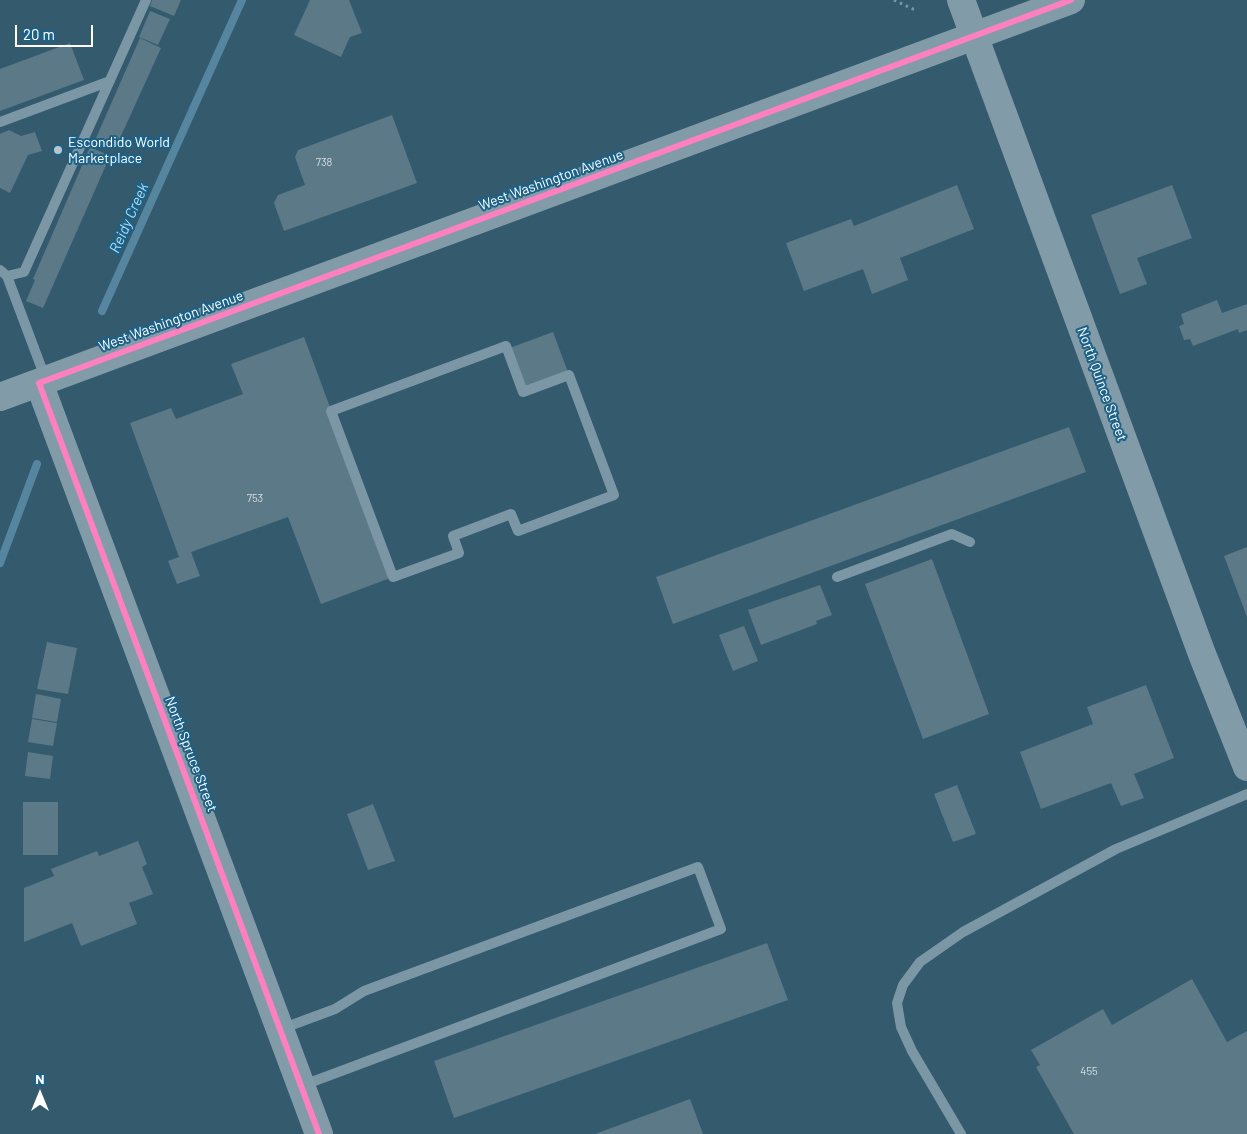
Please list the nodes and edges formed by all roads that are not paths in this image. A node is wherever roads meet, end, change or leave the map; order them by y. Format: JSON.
{"nodes":[{"id":1,"x":146,"y":0,"type":"edge"},
{"id":2,"x":961,"y":0,"type":"edge"},
{"id":3,"x":1071,"y":0,"type":"edge"},
{"id":4,"x":974,"y":36,"type":"junction"},
{"id":5,"x":110,"y":81,"type":"junction"},
{"id":6,"x":0,"y":122,"type":"edge"},
{"id":7,"x":3,"y":273,"type":"edge"},
{"id":8,"x":43,"y":382,"type":"junction"},
{"id":9,"x":0,"y":397,"type":"edge"},
{"id":10,"x":331,"y":411,"type":"joint"},
{"id":11,"x":970,"y":542,"type":"dead end"},
{"id":12,"x":837,"y":577,"type":"dead end"},
{"id":13,"x":1247,"y":767,"type":"edge"},
{"id":14,"x":1247,"y":794,"type":"edge"},
{"id":15,"x":280,"y":1030,"type":"junction"},
{"id":16,"x":301,"y":1086,"type":"junction"},
{"id":17,"x":319,"y":1134,"type":"edge"},
{"id":18,"x":961,"y":1134,"type":"edge"}],
"edges":[{"from":1,"to":5,"type":"lane"},
{"from":2,"to":4,"type":"main road","name":"North Quince Street"},
{"from":3,"to":4,"type":"main road","name":"West Washington Avenue"},
{"from":4,"to":8,"type":"main road","name":"West Washington Avenue"},
{"from":4,"to":13,"type":"main road","name":"North Quince Street"},
{"from":5,"to":6,"type":"lane"},
{"from":5,"to":7,"type":"lane"},
{"from":7,"to":8,"type":"lane"},
{"from":8,"to":9,"type":"main road","name":"West Washington Avenue"},
{"from":8,"to":15,"type":"main road","name":"North Spruce Street"},
{"from":10,"to":10,"type":"lane"},
{"from":11,"to":12,"type":"lane"},
{"from":14,"to":18,"type":"lane"},
{"from":15,"to":16,"type":"main road","name":"North Spruce Street"},
{"from":15,"to":16,"type":"lane"},
{"from":16,"to":17,"type":"main road","name":"North Spruce Street"}]}
